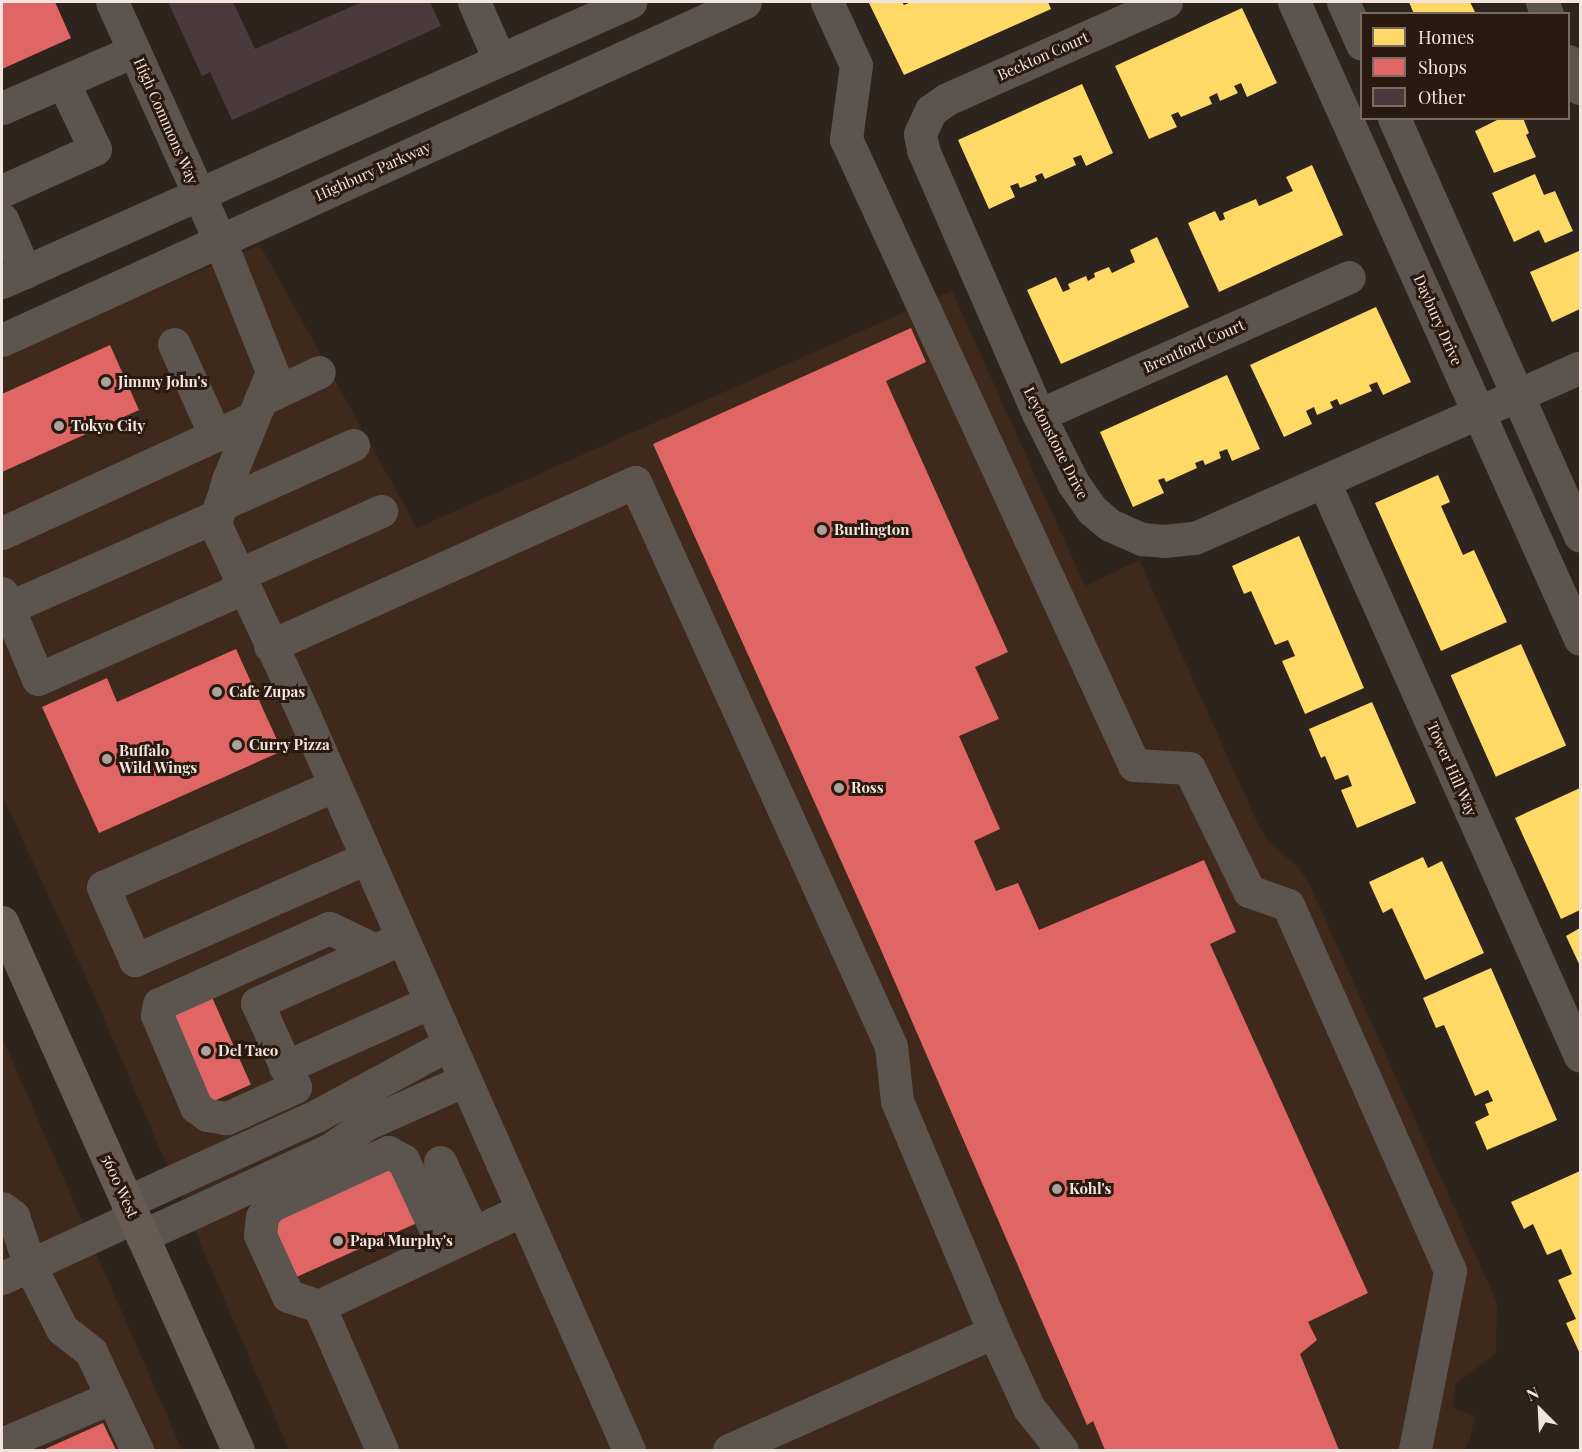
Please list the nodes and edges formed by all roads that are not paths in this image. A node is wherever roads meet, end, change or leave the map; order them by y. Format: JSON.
{"nodes":[{"id":1,"x":112,"y":2,"type":"edge"},
{"id":2,"x":474,"y":2,"type":"edge"},
{"id":3,"x":630,"y":2,"type":"edge"},
{"id":4,"x":745,"y":2,"type":"edge"},
{"id":5,"x":827,"y":2,"type":"edge"},
{"id":6,"x":1166,"y":2,"type":"edge"},
{"id":7,"x":1294,"y":2,"type":"edge"},
{"id":8,"x":1343,"y":2,"type":"edge"},
{"id":9,"x":1360,"y":40,"type":"edge"},
{"id":10,"x":134,"y":51,"type":"junction"},
{"id":11,"x":500,"y":59,"type":"junction"},
{"id":12,"x":1570,"y":63,"type":"edge"},
{"id":13,"x":63,"y":82,"type":"junction"},
{"id":14,"x":1581,"y":88,"type":"edge"},
{"id":15,"x":2,"y":108,"type":"edge"},
{"id":16,"x":926,"y":117,"type":"joint"},
{"id":17,"x":1395,"y":120,"type":"edge"},
{"id":18,"x":2,"y":191,"type":"edge"},
{"id":19,"x":198,"y":194,"type":"junction"},
{"id":20,"x":2,"y":219,"type":"edge"},
{"id":21,"x":220,"y":241,"type":"junction"},
{"id":22,"x":13,"y":277,"type":"edge"},
{"id":23,"x":1349,"y":277,"type":"dead end"},
{"id":24,"x":2,"y":340,"type":"edge"},
{"id":25,"x":174,"y":344,"type":"dead end"},
{"id":26,"x":1581,"y":367,"type":"edge"},
{"id":27,"x":319,"y":372,"type":"dead end"},
{"id":28,"x":1518,"y":395,"type":"junction"},
{"id":29,"x":257,"y":409,"type":"junction"},
{"id":30,"x":1480,"y":412,"type":"junction"},
{"id":31,"x":1039,"y":415,"type":"junction"},
{"id":32,"x":215,"y":435,"type":"junction"},
{"id":33,"x":353,"y":445,"type":"dead end"},
{"id":34,"x":1324,"y":482,"type":"junction"},
{"id":35,"x":219,"y":511,"type":"junction"},
{"id":36,"x":381,"y":511,"type":"dead end"},
{"id":37,"x":2,"y":532,"type":"edge"},
{"id":38,"x":1581,"y":535,"type":"edge"},
{"id":39,"x":241,"y":581,"type":"junction"},
{"id":40,"x":5,"y":601,"type":"edge"},
{"id":41,"x":1581,"y":639,"type":"edge"},
{"id":42,"x":270,"y":646,"type":"junction"},
{"id":43,"x":333,"y":786,"type":"junction"},
{"id":44,"x":366,"y":858,"type":"junction"},
{"id":45,"x":2,"y":922,"type":"edge"},
{"id":46,"x":388,"y":944,"type":"junction"},
{"id":47,"x":430,"y":1002,"type":"junction"},
{"id":48,"x":449,"y":1044,"type":"junction"},
{"id":49,"x":1581,"y":1056,"type":"edge"},
{"id":50,"x":285,"y":1067,"type":"junction"},
{"id":51,"x":465,"y":1080,"type":"junction"},
{"id":52,"x":440,"y":1162,"type":"dead end"},
{"id":53,"x":2,"y":1208,"type":"edge"},
{"id":54,"x":522,"y":1210,"type":"junction"},
{"id":55,"x":134,"y":1218,"type":"junction"},
{"id":56,"x":458,"y":1240,"type":"junction"},
{"id":57,"x":16,"y":1272,"type":"edge"},
{"id":58,"x":320,"y":1306,"type":"junction"},
{"id":59,"x":994,"y":1332,"type":"junction"},
{"id":60,"x":112,"y":1397,"type":"junction"},
{"id":61,"x":2,"y":1444,"type":"edge"},
{"id":62,"x":137,"y":1450,"type":"edge"},
{"id":63,"x":238,"y":1450,"type":"edge"},
{"id":64,"x":382,"y":1450,"type":"edge"},
{"id":65,"x":629,"y":1450,"type":"edge"},
{"id":66,"x":729,"y":1450,"type":"edge"},
{"id":67,"x":1062,"y":1450,"type":"edge"},
{"id":68,"x":1415,"y":1450,"type":"edge"}],
"edges":[{"from":1,"to":10,"type":"street","name":"High Commons Way"},
{"from":2,"to":11,"type":"street"},
{"from":3,"to":11,"type":"street"},
{"from":4,"to":21,"type":"street","name":"Highbury Parkway"},
{"from":5,"to":68,"type":"street"},
{"from":6,"to":16,"type":"street","name":"Beckton Court"},
{"from":7,"to":30,"type":"street","name":"Daybury Drive"},
{"from":8,"to":9,"type":"street"},
{"from":10,"to":13,"type":"street"},
{"from":10,"to":19,"type":"street","name":"High Commons Way"},
{"from":11,"to":19,"type":"street"},
{"from":12,"to":14,"type":"street"},
{"from":13,"to":15,"type":"street"},
{"from":13,"to":18,"type":"street"},
{"from":16,"to":31,"type":"street","name":"Leytonstone Drive"},
{"from":17,"to":28,"type":"street"},
{"from":19,"to":21,"type":"street","name":"High Commons Way"},
{"from":19,"to":22,"type":"street"},
{"from":20,"to":22,"type":"street"},
{"from":21,"to":24,"type":"street","name":"Highbury Parkway"},
{"from":21,"to":29,"type":"street","name":"High Commons Way"},
{"from":23,"to":31,"type":"street","name":"Brentford Court"},
{"from":25,"to":32,"type":"street"},
{"from":26,"to":28,"type":"street","name":"Leytonstone Drive"},
{"from":27,"to":29,"type":"street"},
{"from":28,"to":30,"type":"street","name":"Leytonstone Drive"},
{"from":28,"to":38,"type":"street"},
{"from":29,"to":32,"type":"street"},
{"from":29,"to":35,"type":"street","name":"High Commons Way"},
{"from":30,"to":34,"type":"street","name":"Leytonstone Drive"},
{"from":30,"to":41,"type":"street","name":"Daybury Drive"},
{"from":31,"to":34,"type":"street","name":"Leytonstone Drive"},
{"from":32,"to":37,"type":"street"},
{"from":33,"to":35,"type":"street"},
{"from":34,"to":49,"type":"street","name":"Tower Hill Way"},
{"from":35,"to":39,"type":"street"},
{"from":35,"to":40,"type":"street"},
{"from":36,"to":39,"type":"street"},
{"from":39,"to":40,"type":"street"},
{"from":39,"to":42,"type":"street"},
{"from":42,"to":43,"type":"street"},
{"from":42,"to":59,"type":"street"},
{"from":43,"to":44,"type":"street"},
{"from":43,"to":44,"type":"street"},
{"from":44,"to":46,"type":"street"},
{"from":45,"to":55,"type":"main road","name":"5600 West"},
{"from":46,"to":47,"type":"street"},
{"from":46,"to":50,"type":"street"},
{"from":46,"to":50,"type":"street"},
{"from":47,"to":48,"type":"street"},
{"from":47,"to":50,"type":"street"},
{"from":48,"to":51,"type":"street"},
{"from":48,"to":55,"type":"street"},
{"from":51,"to":54,"type":"street"},
{"from":51,"to":55,"type":"street"},
{"from":52,"to":56,"type":"street"},
{"from":53,"to":57,"type":"street"},
{"from":54,"to":56,"type":"street"},
{"from":54,"to":65,"type":"street"},
{"from":55,"to":57,"type":"street"},
{"from":55,"to":63,"type":"main road","name":"5600 West"},
{"from":56,"to":58,"type":"street"},
{"from":56,"to":58,"type":"street"},
{"from":57,"to":60,"type":"street"},
{"from":58,"to":64,"type":"street"},
{"from":59,"to":66,"type":"street"},
{"from":59,"to":67,"type":"street"},
{"from":60,"to":61,"type":"street"},
{"from":60,"to":62,"type":"street"}]}
